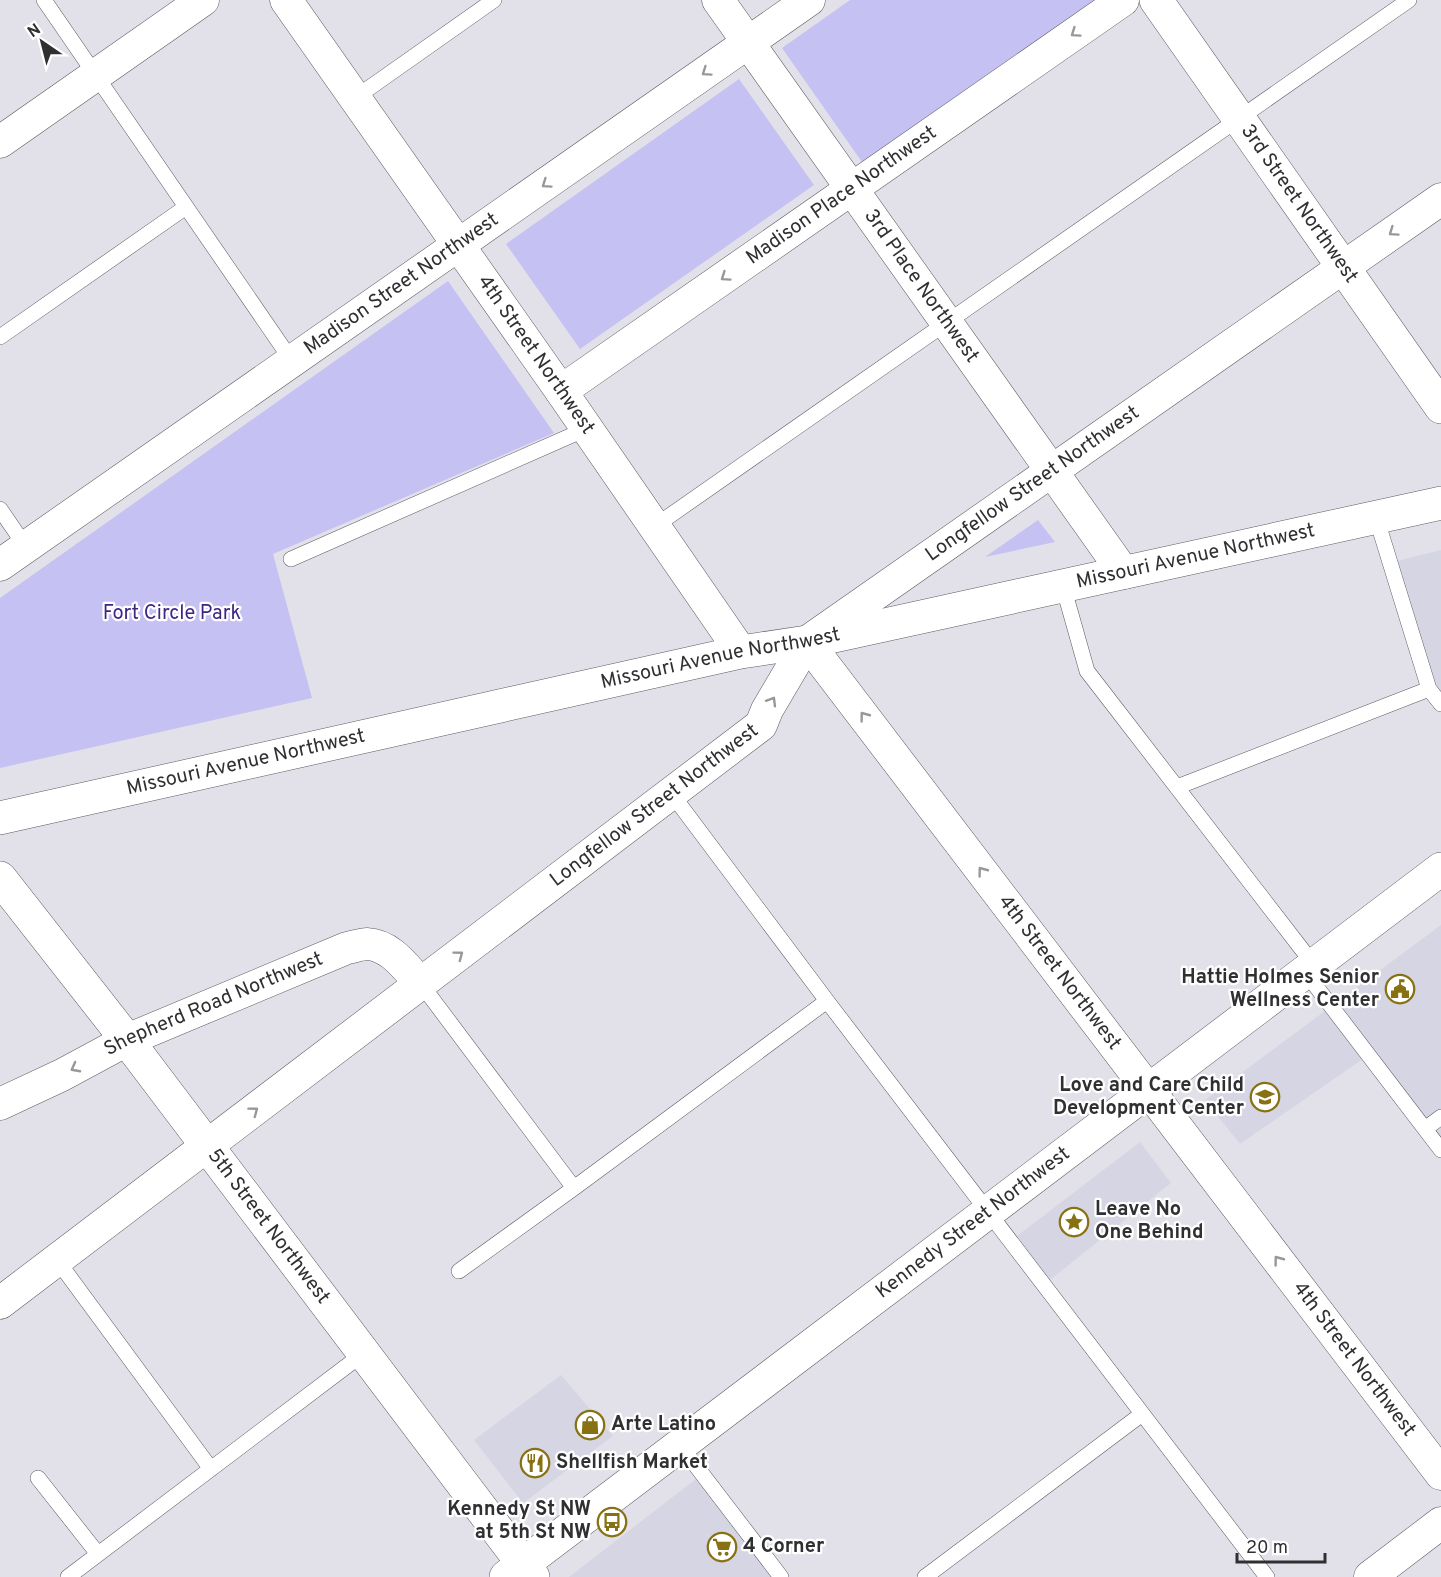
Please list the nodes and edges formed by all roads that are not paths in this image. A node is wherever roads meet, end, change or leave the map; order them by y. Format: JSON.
{"nodes":[{"id":1,"x":44,"y":0,"type":"edge"},
{"id":2,"x":203,"y":0,"type":"edge"},
{"id":3,"x":286,"y":0,"type":"edge"},
{"id":4,"x":494,"y":0,"type":"edge"},
{"id":5,"x":718,"y":0,"type":"edge"},
{"id":6,"x":1123,"y":0,"type":"edge"},
{"id":7,"x":1156,"y":0,"type":"edge"},
{"id":8,"x":1409,"y":0,"type":"edge"},
{"id":9,"x":807,"y":1,"type":"edge"},
{"id":10,"x":1388,"y":6,"type":"edge"},
{"id":11,"x":748,"y":43,"type":"junction"},
{"id":12,"x":95,"y":75,"type":"junction"},
{"id":13,"x":355,"y":98,"type":"junction"},
{"id":14,"x":1239,"y":118,"type":"junction"},
{"id":15,"x":0,"y":142,"type":"edge"},
{"id":16,"x":850,"y":189,"type":"junction"},
{"id":17,"x":1441,"y":198,"type":"edge"},
{"id":18,"x":186,"y":207,"type":"junction"},
{"id":19,"x":458,"y":245,"type":"junction"},
{"id":20,"x":1343,"y":267,"type":"junction"},
{"id":21,"x":946,"y":323,"type":"junction"},
{"id":22,"x":0,"y":337,"type":"edge"},
{"id":23,"x":292,"y":361,"type":"junction"},
{"id":24,"x":561,"y":391,"type":"junction"},
{"id":25,"x":1441,"y":407,"type":"edge"},
{"id":26,"x":586,"y":429,"type":"junction"},
{"id":27,"x":1052,"y":471,"type":"junction"},
{"id":28,"x":1441,"y":503,"type":"edge"},
{"id":29,"x":0,"y":509,"type":"edge"},
{"id":30,"x":1376,"y":517,"type":"junction"},
{"id":31,"x":655,"y":526,"type":"junction"},
{"id":32,"x":26,"y":547,"type":"junction"},
{"id":33,"x":291,"y":559,"type":"dead end"},
{"id":34,"x":0,"y":565,"type":"edge"},
{"id":35,"x":1124,"y":573,"type":"junction"},
{"id":36,"x":1063,"y":586,"type":"junction"},
{"id":37,"x":807,"y":642,"type":"junction"},
{"id":38,"x":741,"y":652,"type":"junction"},
{"id":39,"x":1429,"y":689,"type":"junction"},
{"id":40,"x":1441,"y":704,"type":"edge"},
{"id":41,"x":1177,"y":787,"type":"junction"},
{"id":42,"x":671,"y":794,"type":"junction"},
{"id":43,"x":0,"y":818,"type":"edge"},
{"id":44,"x":1441,"y":869,"type":"edge"},
{"id":45,"x":0,"y":878,"type":"edge"},
{"id":46,"x":1309,"y":969,"type":"junction"},
{"id":47,"x":421,"y":984,"type":"junction"},
{"id":48,"x":826,"y":1001,"type":"junction"},
{"id":49,"x":127,"y":1040,"type":"junction"},
{"id":50,"x":1149,"y":1090,"type":"junction"},
{"id":51,"x":0,"y":1104,"type":"edge"},
{"id":52,"x":1441,"y":1117,"type":"edge"},
{"id":53,"x":1425,"y":1129,"type":"junction"},
{"id":54,"x":207,"y":1146,"type":"junction"},
{"id":55,"x":1441,"y":1150,"type":"edge"},
{"id":56,"x":574,"y":1188,"type":"junction"},
{"id":57,"x":987,"y":1212,"type":"junction"},
{"id":58,"x":57,"y":1260,"type":"junction"},
{"id":59,"x":459,"y":1271,"type":"dead end"},
{"id":60,"x":0,"y":1303,"type":"edge"},
{"id":61,"x":364,"y":1353,"type":"junction"},
{"id":62,"x":1142,"y":1414,"type":"junction"},
{"id":63,"x":680,"y":1445,"type":"junction"},
{"id":64,"x":211,"y":1468,"type":"junction"},
{"id":65,"x":1441,"y":1474,"type":"edge"},
{"id":66,"x":38,"y":1478,"type":"dead end"},
{"id":67,"x":1441,"y":1523,"type":"edge"},
{"id":68,"x":98,"y":1554,"type":"junction"},
{"id":69,"x":521,"y":1573,"type":"edge"},
{"id":70,"x":68,"y":1577,"type":"edge"},
{"id":71,"x":781,"y":1577,"type":"edge"},
{"id":72,"x":925,"y":1577,"type":"edge"},
{"id":73,"x":1267,"y":1577,"type":"edge"},
{"id":74,"x":1370,"y":1577,"type":"edge"}],
"edges":[{"from":1,"to":12,"type":"lane"},
{"from":2,"to":12,"type":"street"},
{"from":3,"to":13,"type":"street","name":"4th Street Northwest"},
{"from":4,"to":13,"type":"lane"},
{"from":5,"to":11,"type":"street","name":"3rd Place Northwest"},
{"from":6,"to":16,"type":"street","name":"Madison Place Northwest","one_way":true},
{"from":7,"to":14,"type":"street","name":"3rd Street Northwest"},
{"from":8,"to":10,"type":"lane"},
{"from":9,"to":11,"type":"street","name":"Madison Street Northwest"},
{"from":10,"to":14,"type":"lane"},
{"from":11,"to":16,"type":"street","name":"3rd Place Northwest"},
{"from":11,"to":19,"type":"street","name":"Madison Street Northwest","one_way":true},
{"from":12,"to":15,"type":"street"},
{"from":12,"to":18,"type":"lane"},
{"from":13,"to":19,"type":"street","name":"4th Street Northwest"},
{"from":14,"to":20,"type":"street","name":"3rd Street Northwest"},
{"from":14,"to":21,"type":"lane"},
{"from":16,"to":21,"type":"street","name":"3rd Place Northwest"},
{"from":16,"to":24,"type":"street","name":"Madison Place Northwest","one_way":true},
{"from":17,"to":20,"type":"street","name":"Longfellow Street Northwest","one_way":true},
{"from":18,"to":22,"type":"lane"},
{"from":18,"to":23,"type":"lane"},
{"from":19,"to":23,"type":"street","name":"Madison Street Northwest"},
{"from":19,"to":24,"type":"street","name":"4th Street Northwest"},
{"from":20,"to":25,"type":"street","name":"3rd Street Northwest"},
{"from":20,"to":27,"type":"street","name":"Longfellow Street Northwest"},
{"from":21,"to":27,"type":"street","name":"3rd Place Northwest"},
{"from":21,"to":31,"type":"lane"},
{"from":23,"to":32,"type":"street","name":"Madison Street Northwest"},
{"from":24,"to":26,"type":"street","name":"4th Street Northwest"},
{"from":26,"to":31,"type":"street","name":"4th Street Northwest"},
{"from":26,"to":33,"type":"lane"},
{"from":27,"to":35,"type":"street","name":"3rd Place Northwest"},
{"from":27,"to":37,"type":"street","name":"Longfellow Street Northwest"},
{"from":28,"to":30,"type":"street","name":"Missouri Avenue Northwest"},
{"from":29,"to":32,"type":"lane"},
{"from":30,"to":35,"type":"street","name":"Missouri Avenue Northwest"},
{"from":30,"to":39,"type":"lane"},
{"from":31,"to":38,"type":"street","name":"4th Street Northwest"},
{"from":32,"to":34,"type":"street","name":"Madison Street Northwest"},
{"from":35,"to":36,"type":"street","name":"Missouri Avenue Northwest"},
{"from":36,"to":37,"type":"street","name":"Missouri Avenue Northwest"},
{"from":36,"to":41,"type":"lane"},
{"from":37,"to":38,"type":"street","name":"Missouri Avenue Northwest"},
{"from":42,"to":37,"type":"street","name":"Longfellow Street Northwest","one_way":true},
{"from":50,"to":37,"type":"street","name":"4th Street Northwest","one_way":true},
{"from":38,"to":43,"type":"street","name":"Missouri Avenue Northwest"},
{"from":39,"to":40,"type":"lane"},
{"from":39,"to":41,"type":"lane"},
{"from":41,"to":46,"type":"lane"},
{"from":47,"to":42,"type":"street","name":"Longfellow Street Northwest","one_way":true},
{"from":42,"to":48,"type":"lane"},
{"from":44,"to":46,"type":"street","name":"Kennedy Street Northwest"},
{"from":45,"to":49,"type":"street","name":"5th Street Northwest"},
{"from":46,"to":50,"type":"street","name":"Kennedy Street Northwest"},
{"from":46,"to":53,"type":"lane"},
{"from":47,"to":49,"type":"street","name":"Shepherd Road Northwest"},
{"from":54,"to":47,"type":"street","name":"Longfellow Street Northwest","one_way":true},
{"from":47,"to":56,"type":"lane"},
{"from":48,"to":56,"type":"lane"},
{"from":48,"to":57,"type":"lane"},
{"from":49,"to":51,"type":"street","name":"Shepherd Road Northwest","one_way":true},
{"from":49,"to":54,"type":"street","name":"5th Street Northwest"},
{"from":50,"to":57,"type":"street","name":"Kennedy Street Northwest"},
{"from":65,"to":50,"type":"street","name":"4th Street Northwest","one_way":true},
{"from":52,"to":53,"type":"lane"},
{"from":53,"to":55,"type":"lane"},
{"from":54,"to":58,"type":"street","name":"Longfellow Street Northwest"},
{"from":54,"to":61,"type":"street","name":"5th Street Northwest"},
{"from":56,"to":59,"type":"lane"},
{"from":57,"to":62,"type":"lane"},
{"from":57,"to":63,"type":"street","name":"Kennedy Street Northwest"},
{"from":58,"to":60,"type":"street","name":"Longfellow Street Northwest"},
{"from":58,"to":64,"type":"lane"},
{"from":61,"to":64,"type":"lane"},
{"from":61,"to":69,"type":"street","name":"5th Street Northwest"},
{"from":62,"to":72,"type":"lane"},
{"from":62,"to":73,"type":"lane"},
{"from":63,"to":69,"type":"street","name":"Kennedy Street Northwest"},
{"from":63,"to":71,"type":"lane"},
{"from":64,"to":68,"type":"lane"},
{"from":66,"to":68,"type":"lane"},
{"from":67,"to":74,"type":"street"},
{"from":68,"to":70,"type":"lane"}]}
